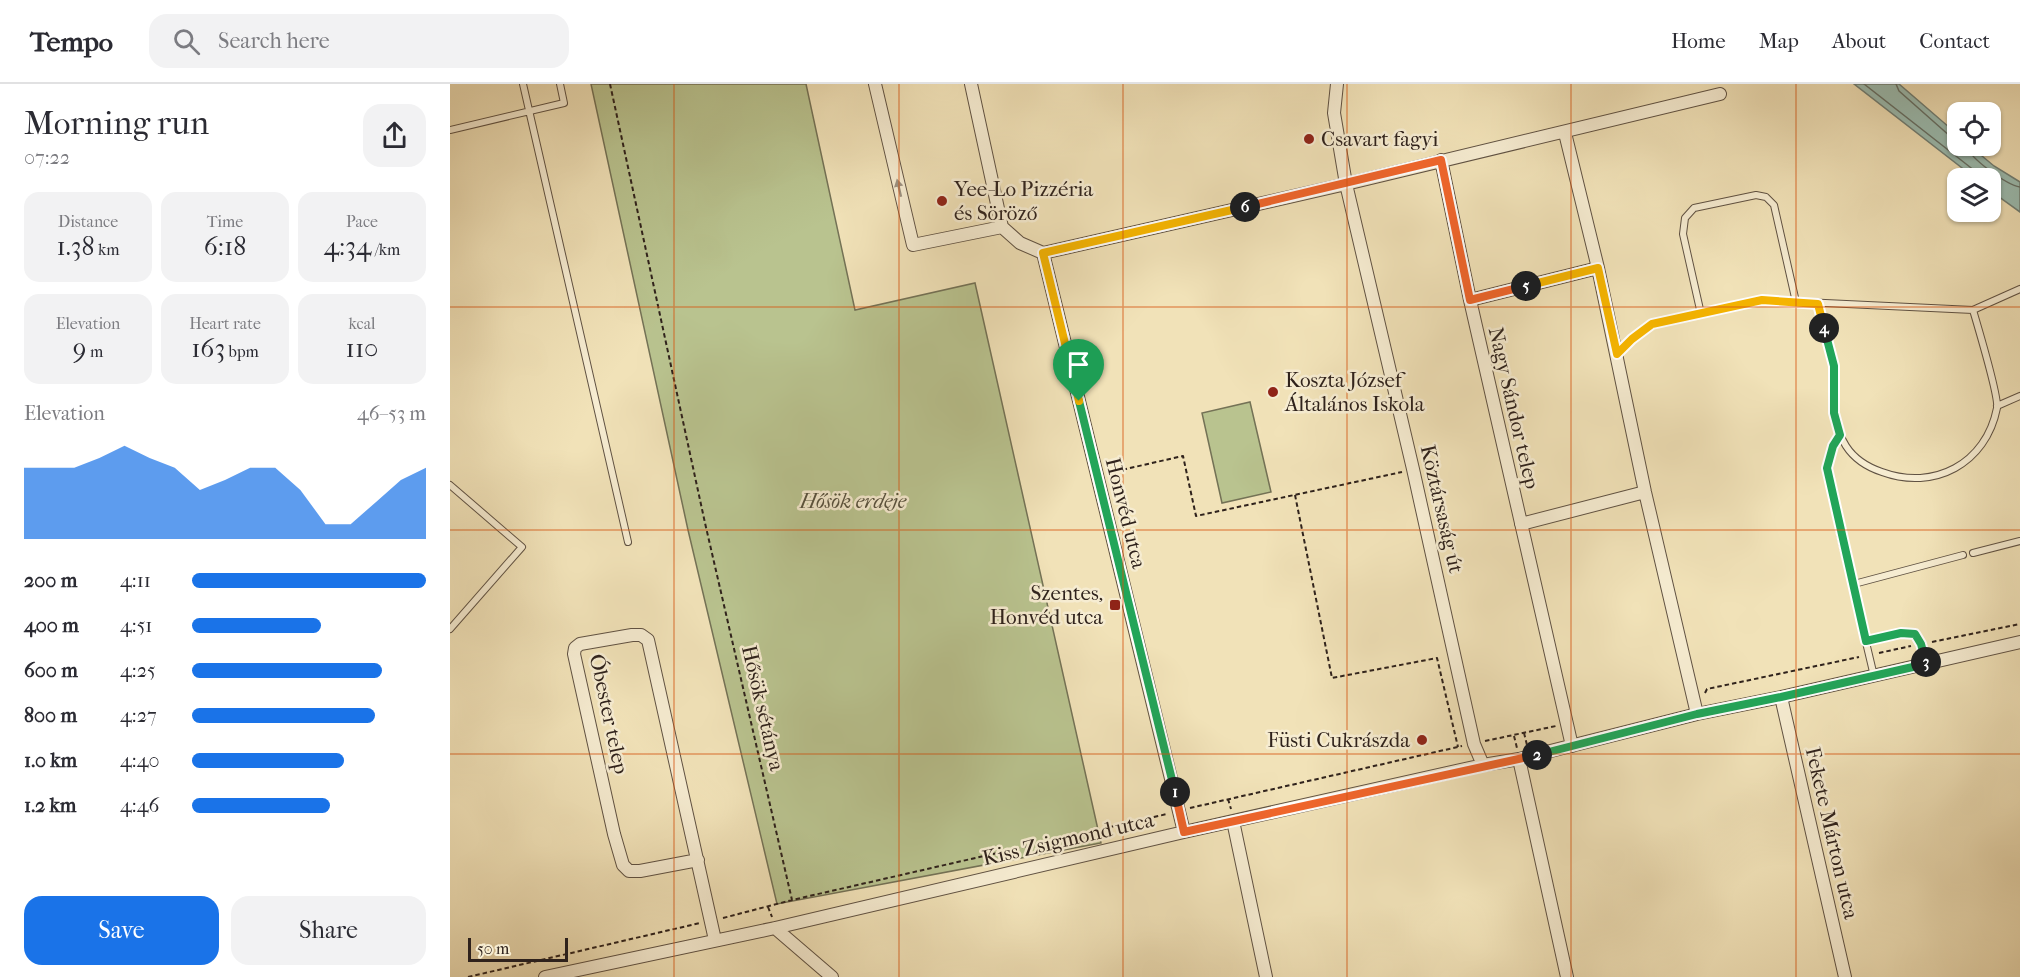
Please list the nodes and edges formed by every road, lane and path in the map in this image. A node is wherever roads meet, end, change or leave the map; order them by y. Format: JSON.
{"nodes":[{"id":1,"x":523,"y":84,"type":"edge"},
{"id":2,"x":560,"y":84,"type":"edge"},
{"id":3,"x":610,"y":84,"type":"edge"},
{"id":4,"x":875,"y":84,"type":"edge"},
{"id":5,"x":971,"y":84,"type":"edge"},
{"id":6,"x":1337,"y":84,"type":"edge"},
{"id":7,"x":1720,"y":94,"type":"dead end"},
{"id":8,"x":529,"y":111,"type":"junction"},
{"id":9,"x":450,"y":130,"type":"edge"},
{"id":10,"x":1565,"y":133,"type":"junction"},
{"id":11,"x":1441,"y":160,"type":"junction"},
{"id":12,"x":1346,"y":184,"type":"junction"},
{"id":13,"x":1002,"y":227,"type":"junction"},
{"id":14,"x":1043,"y":253,"type":"junction"},
{"id":15,"x":1598,"y":268,"type":"junction"},
{"id":16,"x":2020,"y":289,"type":"edge"},
{"id":17,"x":1470,"y":300,"type":"junction"},
{"id":18,"x":1796,"y":302,"type":"junction"},
{"id":19,"x":1818,"y":304,"type":"junction"},
{"id":20,"x":1973,"y":310,"type":"junction"},
{"id":21,"x":1701,"y":314,"type":"junction"},
{"id":22,"x":1617,"y":354,"type":"junction"},
{"id":23,"x":2020,"y":396,"type":"edge"},
{"id":24,"x":1997,"y":406,"type":"junction"},
{"id":25,"x":1840,"y":435,"type":"junction"},
{"id":26,"x":1413,"y":469,"type":"junction"},
{"id":27,"x":1097,"y":475,"type":"junction"},
{"id":28,"x":450,"y":484,"type":"edge"},
{"id":29,"x":1645,"y":492,"type":"junction"},
{"id":30,"x":1295,"y":495,"type":"junction"},
{"id":31,"x":1521,"y":524,"type":"junction"},
{"id":32,"x":2020,"y":541,"type":"edge"},
{"id":33,"x":628,"y":542,"type":"dead end"},
{"id":34,"x":1973,"y":553,"type":"dead end"},
{"id":35,"x":1963,"y":555,"type":"dead end"},
{"id":36,"x":1854,"y":584,"type":"junction"},
{"id":37,"x":2020,"y":624,"type":"edge"},
{"id":38,"x":450,"y":630,"type":"edge"},
{"id":39,"x":1866,"y":641,"type":"junction"},
{"id":40,"x":2020,"y":642,"type":"edge"},
{"id":41,"x":1921,"y":644,"type":"junction"},
{"id":42,"x":1869,"y":655,"type":"junction"},
{"id":43,"x":1926,"y":664,"type":"junction"},
{"id":44,"x":1874,"y":675,"type":"junction"},
{"id":45,"x":1781,"y":697,"type":"junction"},
{"id":46,"x":1696,"y":711,"type":"junction"},
{"id":47,"x":1568,"y":729,"type":"junction"},
{"id":48,"x":1474,"y":744,"type":"junction"},
{"id":49,"x":1572,"y":746,"type":"junction"},
{"id":50,"x":1458,"y":747,"type":"junction"},
{"id":51,"x":1519,"y":759,"type":"junction"},
{"id":52,"x":1483,"y":765,"type":"junction"},
{"id":53,"x":1180,"y":812,"type":"junction"},
{"id":54,"x":1233,"y":821,"type":"junction"},
{"id":55,"x":1184,"y":832,"type":"junction"},
{"id":56,"x":698,"y":860,"type":"junction"},
{"id":57,"x":792,"y":900,"type":"junction"},
{"id":58,"x":711,"y":920,"type":"junction"},
{"id":59,"x":775,"y":928,"type":"junction"},
{"id":60,"x":715,"y":940,"type":"junction"},
{"id":61,"x":468,"y":977,"type":"edge"},
{"id":62,"x":545,"y":977,"type":"edge"},
{"id":63,"x":832,"y":977,"type":"edge"},
{"id":64,"x":1266,"y":977,"type":"edge"},
{"id":65,"x":1567,"y":977,"type":"edge"},
{"id":66,"x":1845,"y":977,"type":"edge"}],
"edges":[{"from":1,"to":8,"type":"lane"},
{"from":2,"to":8,"type":"lane"},
{"from":3,"to":57,"type":"path","name":"Hősök sétánya"},
{"from":13,"to":4,"type":"street","one_way":true},
{"from":5,"to":13,"type":"street"},
{"from":6,"to":12,"type":"street","name":"Köztársaság út"},
{"from":7,"to":10,"type":"street"},
{"from":8,"to":9,"type":"lane"},
{"from":8,"to":33,"type":"lane"},
{"from":10,"to":11,"type":"street"},
{"from":10,"to":15,"type":"street"},
{"from":11,"to":12,"type":"street"},
{"from":11,"to":17,"type":"street","name":"Nagy Sándor telep"},
{"from":12,"to":14,"type":"street"},
{"from":12,"to":26,"type":"street","name":"Köztársaság út"},
{"from":13,"to":14,"type":"street"},
{"from":14,"to":27,"type":"street","name":"Honvéd utca"},
{"from":15,"to":17,"type":"street"},
{"from":15,"to":22,"type":"street"},
{"from":16,"to":20,"type":"lane"},
{"from":17,"to":31,"type":"street","name":"Nagy Sándor telep"},
{"from":18,"to":19,"type":"lane"},
{"from":18,"to":21,"type":"lane"},
{"from":18,"to":21,"type":"lane"},
{"from":19,"to":20,"type":"lane"},
{"from":19,"to":25,"type":"lane"},
{"from":20,"to":24,"type":"lane"},
{"from":21,"to":22,"type":"lane"},
{"from":22,"to":29,"type":"street"},
{"from":23,"to":24,"type":"lane"},
{"from":24,"to":25,"type":"lane"},
{"from":25,"to":36,"type":"lane"},
{"from":26,"to":30,"type":"path"},
{"from":26,"to":48,"type":"street","name":"Köztársaság út"},
{"from":27,"to":30,"type":"path"},
{"from":27,"to":53,"type":"street","name":"Honvéd utca"},
{"from":28,"to":38,"type":"lane"},
{"from":29,"to":31,"type":"street","name":"Nagy Sándor telep"},
{"from":29,"to":46,"type":"street"},
{"from":30,"to":50,"type":"path"},
{"from":31,"to":47,"type":"street","name":"Nagy Sándor telep"},
{"from":32,"to":34,"type":"lane"},
{"from":35,"to":36,"type":"lane"},
{"from":36,"to":39,"type":"lane"},
{"from":37,"to":41,"type":"path"},
{"from":39,"to":41,"type":"lane"},
{"from":39,"to":42,"type":"lane"},
{"from":40,"to":43,"type":"street","name":"Kiss Zsigmond utca"},
{"from":41,"to":42,"type":"path"},
{"from":41,"to":43,"type":"lane"},
{"from":42,"to":44,"type":"lane"},
{"from":42,"to":46,"type":"path"},
{"from":43,"to":44,"type":"street","name":"Kiss Zsigmond utca"},
{"from":44,"to":45,"type":"street","name":"Kiss Zsigmond utca"},
{"from":45,"to":46,"type":"street","name":"Kiss Zsigmond utca"},
{"from":45,"to":66,"type":"street","name":"Fekete Márton utca"},
{"from":46,"to":49,"type":"street","name":"Kiss Zsigmond utca"},
{"from":47,"to":48,"type":"path"},
{"from":47,"to":49,"type":"street","name":"Nagy Sándor telep"},
{"from":48,"to":50,"type":"path"},
{"from":48,"to":52,"type":"street","name":"Köztársaság út"},
{"from":49,"to":51,"type":"street","name":"Kiss Zsigmond utca"},
{"from":50,"to":53,"type":"path"},
{"from":51,"to":52,"type":"street","name":"Kiss Zsigmond utca"},
{"from":51,"to":65,"type":"street"},
{"from":52,"to":54,"type":"street","name":"Kiss Zsigmond utca"},
{"from":53,"to":55,"type":"street","name":"Honvéd utca"},
{"from":53,"to":57,"type":"path"},
{"from":54,"to":55,"type":"street","name":"Kiss Zsigmond utca"},
{"from":54,"to":64,"type":"street"},
{"from":55,"to":59,"type":"street","name":"Kiss Zsigmond utca"},
{"from":56,"to":56,"type":"street","name":"Óbester telep"},
{"from":56,"to":58,"type":"street","name":"Óbester telep"},
{"from":57,"to":58,"type":"path"},
{"from":58,"to":60,"type":"street","name":"Óbester telep"},
{"from":58,"to":61,"type":"path"},
{"from":59,"to":60,"type":"street","name":"Kiss Zsigmond utca"},
{"from":59,"to":63,"type":"street"},
{"from":60,"to":62,"type":"street","name":"Kiss Zsigmond utca"}]}
